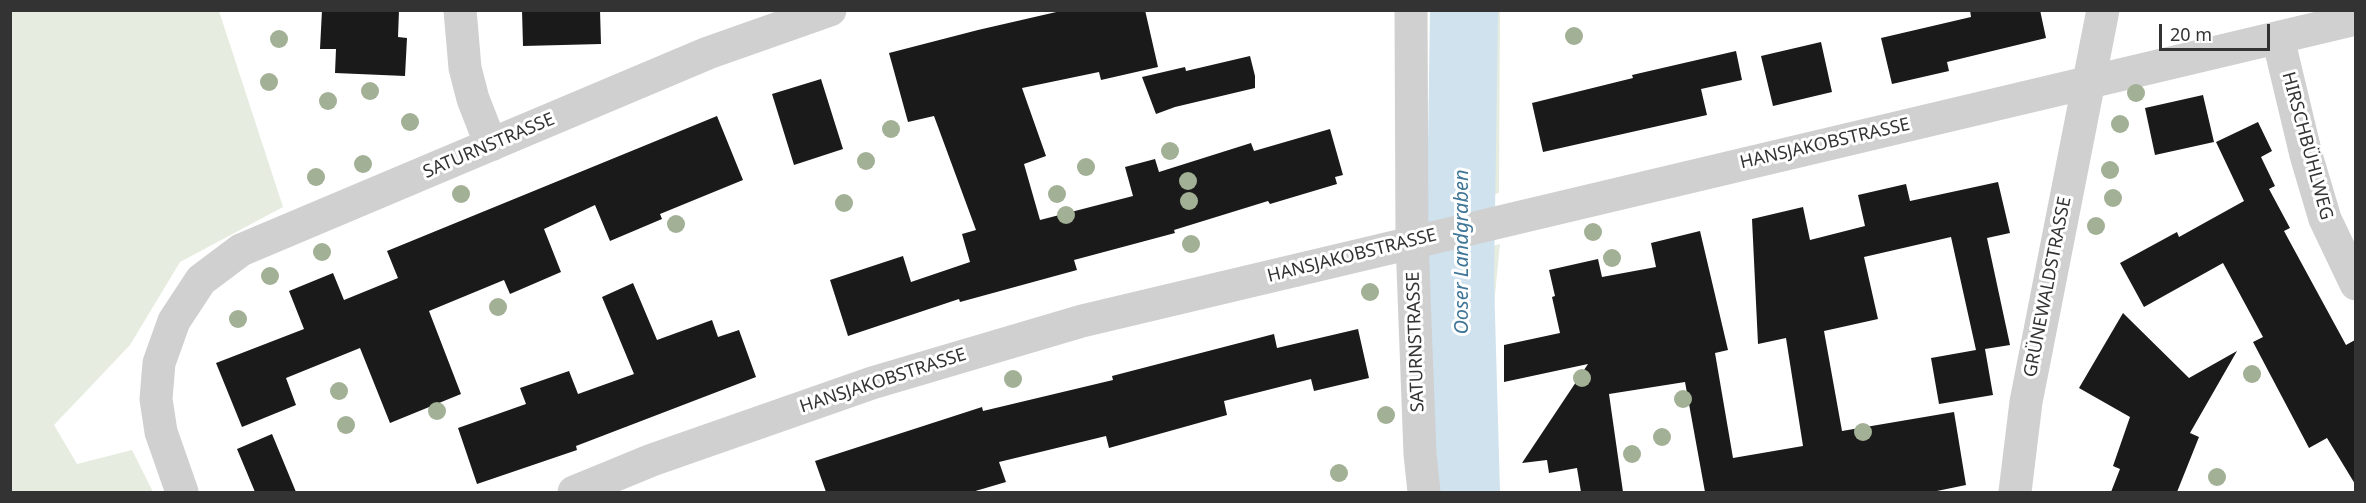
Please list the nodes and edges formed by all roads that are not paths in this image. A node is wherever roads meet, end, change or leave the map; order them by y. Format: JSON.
{"nodes":[{"id":1,"x":460,"y":10,"type":"edge"},
{"id":2,"x":830,"y":10,"type":"edge"},
{"id":3,"x":1411,"y":10,"type":"edge"},
{"id":4,"x":2103,"y":10,"type":"edge"},
{"id":5,"x":2355,"y":19,"type":"edge"},
{"id":6,"x":2278,"y":38,"type":"junction"},
{"id":7,"x":2088,"y":83,"type":"junction"},
{"id":8,"x":491,"y":145,"type":"junction"},
{"id":9,"x":1420,"y":239,"type":"junction"},
{"id":10,"x":2355,"y":284,"type":"edge"},
{"id":11,"x":182,"y":492,"type":"edge"},
{"id":12,"x":574,"y":492,"type":"edge"},
{"id":13,"x":1424,"y":492,"type":"edge"},
{"id":14,"x":2015,"y":492,"type":"edge"}],
"edges":[{"from":1,"to":8,"type":"street"},
{"from":2,"to":8,"type":"street","name":"SATURNSTRASSE"},
{"from":3,"to":9,"type":"street","name":"SATURNSTRASSE"},
{"from":4,"to":7,"type":"street","name":"GRÜNEWALDSTRASSE"},
{"from":5,"to":6,"type":"street","name":"HANSJAKOBSTRASSE"},
{"from":6,"to":7,"type":"street","name":"HANSJAKOBSTRASSE"},
{"from":6,"to":10,"type":"street","name":"HIRSCHBÜHLWEG"},
{"from":7,"to":9,"type":"street","name":"HANSJAKOBSTRASSE"},
{"from":7,"to":14,"type":"street","name":"GRÜNEWALDSTRASSE"},
{"from":8,"to":11,"type":"street","name":"SATURNSTRASSE"},
{"from":9,"to":12,"type":"street","name":"HANSJAKOBSTRASSE"},
{"from":9,"to":13,"type":"street","name":"SATURNSTRASSE"}]}
